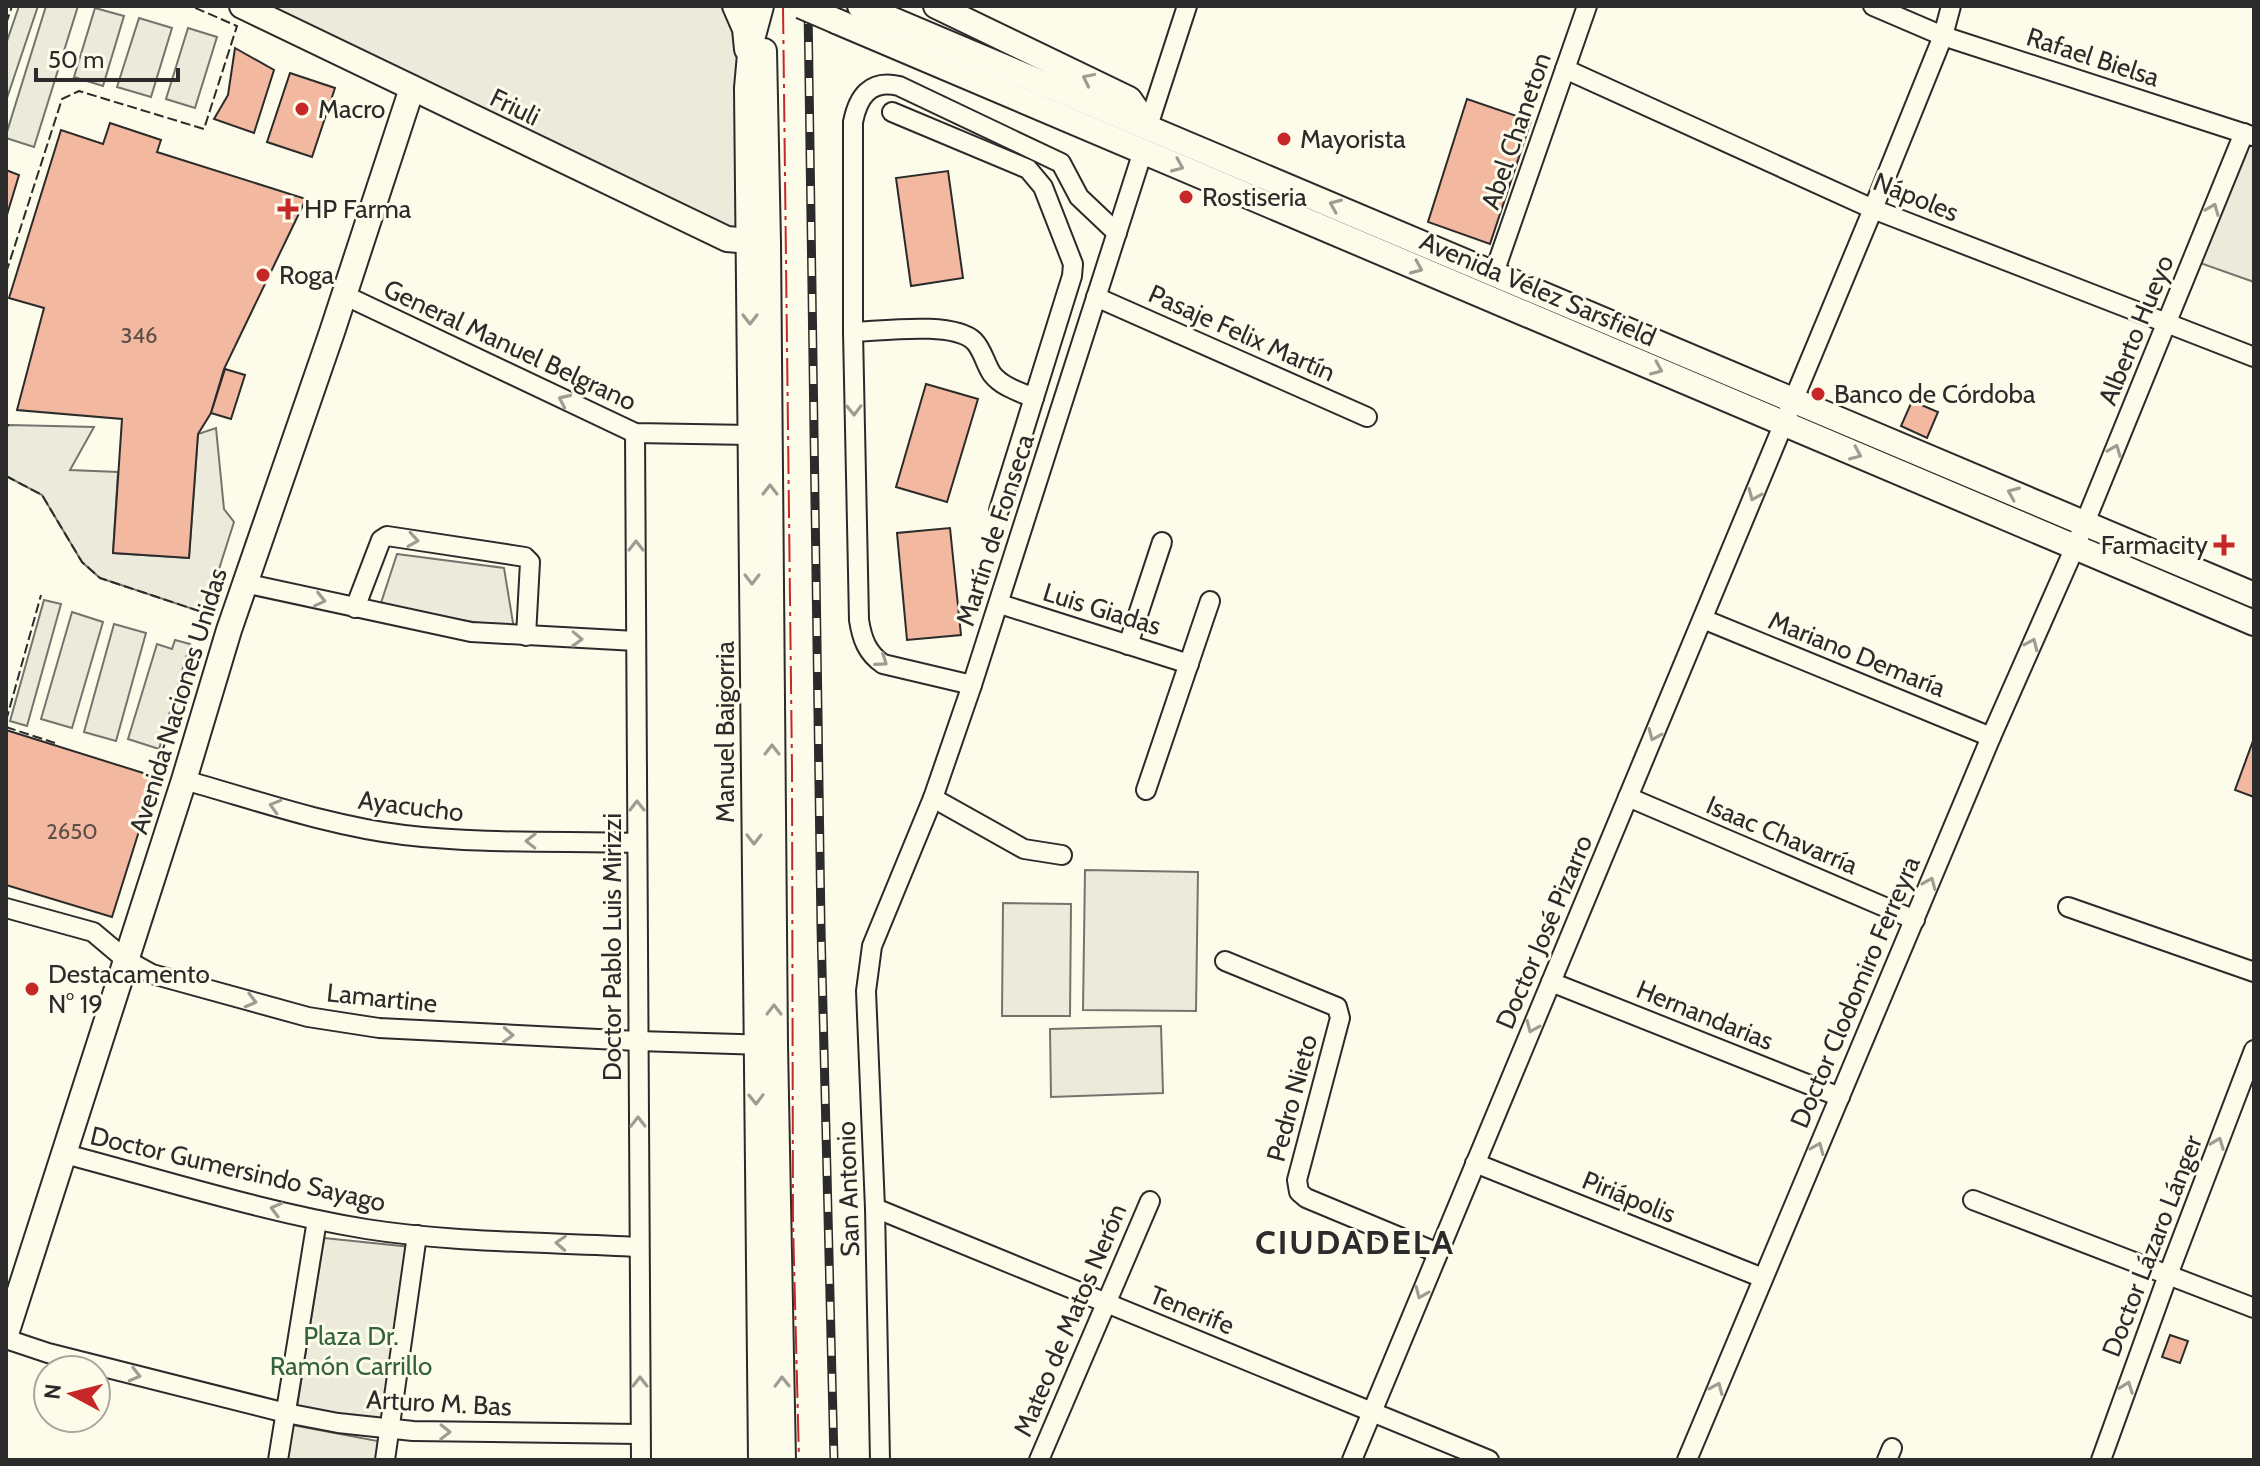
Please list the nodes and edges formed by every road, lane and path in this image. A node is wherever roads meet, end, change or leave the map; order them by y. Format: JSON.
{"nodes":[{"id":1,"x":242,"y":6,"type":"edge"},
{"id":2,"x":735,"y":6,"type":"edge"},
{"id":3,"x":762,"y":6,"type":"edge"},
{"id":4,"x":801,"y":6,"type":"edge"},
{"id":5,"x":860,"y":6,"type":"edge"},
{"id":6,"x":936,"y":6,"type":"edge"},
{"id":7,"x":1187,"y":6,"type":"edge"},
{"id":8,"x":1587,"y":6,"type":"edge"},
{"id":9,"x":1873,"y":6,"type":"edge"},
{"id":10,"x":1951,"y":6,"type":"edge"},
{"id":11,"x":1943,"y":36,"type":"junction"},
{"id":12,"x":1565,"y":69,"type":"junction"},
{"id":13,"x":412,"y":88,"type":"junction"},
{"id":14,"x":747,"y":88,"type":"junction"},
{"id":15,"x":892,"y":112,"type":"dead end"},
{"id":16,"x":1148,"y":126,"type":"junction"},
{"id":17,"x":2249,"y":135,"type":"edge"},
{"id":18,"x":1143,"y":151,"type":"junction"},
{"id":19,"x":1873,"y":209,"type":"junction"},
{"id":20,"x":1117,"y":233,"type":"junction"},
{"id":21,"x":759,"y":242,"type":"junction"},
{"id":22,"x":1494,"y":273,"type":"junction"},
{"id":23,"x":344,"y":295,"type":"junction"},
{"id":24,"x":1096,"y":297,"type":"junction"},
{"id":25,"x":2166,"y":325,"type":"junction"},
{"id":26,"x":853,"y":332,"type":"junction"},
{"id":27,"x":2254,"y":357,"type":"edge"},
{"id":28,"x":1034,"y":398,"type":"junction"},
{"id":29,"x":1789,"y":412,"type":"junction"},
{"id":30,"x":1367,"y":417,"type":"dead end"},
{"id":31,"x":635,"y":433,"type":"junction"},
{"id":32,"x":751,"y":435,"type":"junction"},
{"id":33,"x":999,"y":510,"type":"dead end"},
{"id":34,"x":2085,"y":523,"type":"junction"},
{"id":35,"x":1162,"y":542,"type":"dead end"},
{"id":36,"x":2075,"y":547,"type":"junction"},
{"id":37,"x":244,"y":583,"type":"junction"},
{"id":38,"x":2254,"y":595,"type":"edge"},
{"id":39,"x":1210,"y":601,"type":"dead end"},
{"id":40,"x":1000,"y":604,"type":"junction"},
{"id":41,"x":355,"y":608,"type":"junction"},
{"id":42,"x":1703,"y":619,"type":"junction"},
{"id":43,"x":2254,"y":623,"type":"edge"},
{"id":44,"x":526,"y":636,"type":"junction"},
{"id":45,"x":636,"y":641,"type":"junction"},
{"id":46,"x":1128,"y":645,"type":"junction"},
{"id":47,"x":1189,"y":664,"type":"junction"},
{"id":48,"x":972,"y":685,"type":"junction"},
{"id":49,"x":1991,"y":737,"type":"junction"},
{"id":50,"x":184,"y":780,"type":"junction"},
{"id":51,"x":1146,"y":790,"type":"dead end"},
{"id":52,"x":1628,"y":797,"type":"junction"},
{"id":53,"x":933,"y":798,"type":"junction"},
{"id":54,"x":637,"y":843,"type":"junction"},
{"id":55,"x":1062,"y":855,"type":"dead end"},
{"id":56,"x":2068,"y":907,"type":"dead end"},
{"id":57,"x":6,"y":908,"type":"edge"},
{"id":58,"x":881,"y":919,"type":"joint"},
{"id":59,"x":1915,"y":920,"type":"junction"},
{"id":60,"x":125,"y":959,"type":"junction"},
{"id":61,"x":1225,"y":961,"type":"dead end"},
{"id":62,"x":2254,"y":972,"type":"edge"},
{"id":63,"x":1551,"y":982,"type":"junction"},
{"id":64,"x":638,"y":1041,"type":"junction"},
{"id":65,"x":765,"y":1045,"type":"junction"},
{"id":66,"x":2254,"y":1050,"type":"edge"},
{"id":67,"x":1840,"y":1097,"type":"junction"},
{"id":68,"x":65,"y":1154,"type":"junction"},
{"id":69,"x":1475,"y":1163,"type":"junction"},
{"id":70,"x":1973,"y":1200,"type":"dead end"},
{"id":71,"x":1150,"y":1201,"type":"dead end"},
{"id":72,"x":875,"y":1208,"type":"junction"},
{"id":73,"x":317,"y":1220,"type":"junction"},
{"id":74,"x":417,"y":1235,"type":"junction"},
{"id":75,"x":639,"y":1247,"type":"junction"},
{"id":76,"x":1438,"y":1253,"type":"junction"},
{"id":77,"x":2168,"y":1275,"type":"junction"},
{"id":78,"x":1763,"y":1278,"type":"junction"},
{"id":79,"x":1105,"y":1303,"type":"junction"},
{"id":80,"x":2254,"y":1308,"type":"edge"},
{"id":81,"x":6,"y":1336,"type":"edge"},
{"id":82,"x":1372,"y":1411,"type":"junction"},
{"id":83,"x":286,"y":1413,"type":"junction"},
{"id":84,"x":389,"y":1430,"type":"junction"},
{"id":85,"x":640,"y":1434,"type":"junction"},
{"id":86,"x":278,"y":1460,"type":"edge"},
{"id":87,"x":385,"y":1460,"type":"edge"},
{"id":88,"x":641,"y":1460,"type":"edge"},
{"id":89,"x":761,"y":1460,"type":"edge"},
{"id":90,"x":783,"y":1460,"type":"edge"},
{"id":91,"x":880,"y":1460,"type":"edge"},
{"id":92,"x":1039,"y":1460,"type":"edge"},
{"id":93,"x":1352,"y":1460,"type":"edge"},
{"id":94,"x":1489,"y":1460,"type":"edge"},
{"id":95,"x":1687,"y":1460,"type":"edge"},
{"id":96,"x":2101,"y":1460,"type":"edge"}],
"edges":[{"from":1,"to":13,"type":"main road","name":"Friuli"},
{"from":2,"to":14,"type":"main road"},
{"from":3,"to":14,"type":"main road","name":"Manuel Baigorria"},
{"from":3,"to":21,"type":"main road","name":"Manuel Baigorria"},
{"from":4,"to":18,"type":"main road","name":"Avenida Vélez Sarsfield","bridge":true},
{"from":5,"to":16,"type":"main road","name":"Avenida Vélez Sarsfield"},
{"from":16,"to":6,"type":"main road","one_way":true},
{"from":7,"to":16,"type":"street"},
{"from":8,"to":12,"type":"street","name":"Abel Chaneton"},
{"from":9,"to":11,"type":"street","name":"Rafael Bielsa"},
{"from":10,"to":11,"type":"street","name":"Doctor José Pizarro"},
{"from":11,"to":17,"type":"street","name":"Rafael Bielsa"},
{"from":11,"to":19,"type":"street","name":"Doctor José Pizarro"},
{"from":12,"to":19,"type":"street","name":"Nápoles"},
{"from":12,"to":22,"type":"street","name":"Abel Chaneton"},
{"from":13,"to":21,"type":"main road","name":"Friuli"},
{"from":13,"to":23,"type":"main road","name":"Avenida Naciones Unidas"},
{"from":14,"to":21,"type":"main road","name":"Manuel Baigorria"},
{"from":15,"to":28,"type":"street"},
{"from":22,"to":16,"type":"main road","name":"Avenida Vélez Sarsfield","one_way":true},
{"from":25,"to":17,"type":"street","name":"Alberto Hueyo","one_way":true},
{"from":18,"to":20,"type":"street","name":"Martín de Fonseca"},
{"from":18,"to":29,"type":"main road","name":"Avenida Vélez Sarsfield","one_way":true},
{"from":19,"to":25,"type":"street","name":"Nápoles"},
{"from":19,"to":29,"type":"street","name":"Doctor José Pizarro"},
{"from":20,"to":24,"type":"street","name":"Martín de Fonseca"},
{"from":20,"to":26,"type":"street"},
{"from":21,"to":32,"type":"main road","name":"Manuel Baigorria","one_way":true},
{"from":65,"to":21,"type":"main road","name":"Manuel Baigorria","one_way":true},
{"from":22,"to":29,"type":"main road","name":"Avenida Vélez Sarsfield"},
{"from":31,"to":23,"type":"street","name":"General Manuel Belgrano","one_way":true},
{"from":23,"to":37,"type":"main road","name":"Avenida Naciones Unidas"},
{"from":24,"to":30,"type":"street","name":"Pasaje Felix Martín"},
{"from":24,"to":40,"type":"street","name":"Martín de Fonseca"},
{"from":25,"to":27,"type":"street","name":"Nápoles"},
{"from":34,"to":25,"type":"street","name":"Alberto Hueyo","one_way":true},
{"from":26,"to":28,"type":"street"},
{"from":26,"to":48,"type":"street","one_way":true},
{"from":28,"to":33,"type":"street"},
{"from":34,"to":29,"type":"main road","name":"Avenida Vélez Sarsfield","one_way":true},
{"from":29,"to":36,"type":"main road","name":"Avenida Vélez Sarsfield","one_way":true},
{"from":29,"to":42,"type":"street","name":"Doctor José Pizarro","one_way":true},
{"from":31,"to":32,"type":"street","name":"General Manuel Belgrano"},
{"from":45,"to":31,"type":"street","name":"Doctor Pablo Luis Mirizzi","one_way":true},
{"from":32,"to":65,"type":"main road","name":"Manuel Baigorria","one_way":true},
{"from":34,"to":36,"type":"street","name":"Alberto Hueyo"},
{"from":34,"to":38,"type":"main road","name":"Avenida Vélez Sarsfield"},
{"from":35,"to":46,"type":"street"},
{"from":36,"to":43,"type":"main road","name":"Avenida Vélez Sarsfield"},
{"from":49,"to":36,"type":"street","name":"Doctor Clodomiro Ferreyra","one_way":true},
{"from":37,"to":41,"type":"street","one_way":true},
{"from":37,"to":50,"type":"main road","name":"Avenida Naciones Unidas"},
{"from":39,"to":47,"type":"street"},
{"from":40,"to":46,"type":"street","name":"Luis Giadas"},
{"from":40,"to":48,"type":"street","name":"Martín de Fonseca"},
{"from":41,"to":44,"type":"street"},
{"from":41,"to":44,"type":"street","one_way":true},
{"from":42,"to":49,"type":"street","name":"Mariano Demaría"},
{"from":42,"to":52,"type":"street","name":"Doctor José Pizarro","one_way":true},
{"from":44,"to":45,"type":"street","one_way":true},
{"from":54,"to":45,"type":"street","name":"Doctor Pablo Luis Mirizzi","one_way":true},
{"from":46,"to":47,"type":"street","name":"Luis Giadas"},
{"from":47,"to":51,"type":"street"},
{"from":48,"to":53,"type":"street","name":"Martín de Fonseca"},
{"from":59,"to":49,"type":"street","name":"Doctor Clodomiro Ferreyra","one_way":true},
{"from":54,"to":50,"type":"street","name":"Ayacucho","one_way":true},
{"from":50,"to":60,"type":"main road","name":"Avenida Naciones Unidas"},
{"from":52,"to":59,"type":"street","name":"Isaac Chavarría"},
{"from":52,"to":63,"type":"street","name":"Doctor José Pizarro"},
{"from":53,"to":55,"type":"street"},
{"from":53,"to":58,"type":"street","name":"Martín de Fonseca"},
{"from":54,"to":64,"type":"street","name":"Doctor Pablo Luis Mirizzi"},
{"from":56,"to":62,"type":"street"},
{"from":57,"to":60,"type":"street","name":"Lamartine"},
{"from":58,"to":72,"type":"street","name":"San Antonio"},
{"from":59,"to":67,"type":"street","name":"Doctor Clodomiro Ferreyra"},
{"from":60,"to":64,"type":"street","name":"Lamartine","one_way":true},
{"from":60,"to":68,"type":"main road","name":"Avenida Naciones Unidas"},
{"from":61,"to":76,"type":"street","name":"Pedro Nieto"},
{"from":63,"to":67,"type":"street","name":"Hernandarias"},
{"from":63,"to":69,"type":"street","name":"Doctor José Pizarro","one_way":true},
{"from":64,"to":65,"type":"street","name":"Lamartine"},
{"from":75,"to":64,"type":"street","name":"Doctor Pablo Luis Mirizzi","one_way":true},
{"from":65,"to":89,"type":"main road","name":"Manuel Baigorria","one_way":true},
{"from":90,"to":65,"type":"main road","name":"Manuel Baigorria","one_way":true},
{"from":77,"to":66,"type":"street","name":"Doctor Lázaro Lánger","one_way":true},
{"from":78,"to":67,"type":"street","name":"Doctor Clodomiro Ferreyra","one_way":true},
{"from":73,"to":68,"type":"street","name":"Doctor Gumersindo Sayago","one_way":true},
{"from":68,"to":81,"type":"main road","name":"Avenida Naciones Unidas"},
{"from":69,"to":76,"type":"street","name":"Doctor José Pizarro"},
{"from":69,"to":78,"type":"street","name":"Piriápolis"},
{"from":70,"to":77,"type":"street"},
{"from":71,"to":79,"type":"street","name":"Mateo de Matos Nerón"},
{"from":72,"to":79,"type":"street","name":"Tenerife"},
{"from":72,"to":91,"type":"street","name":"San Antonio"},
{"from":73,"to":74,"type":"street","name":"Doctor Gumersindo Sayago"},
{"from":73,"to":83,"type":"street"},
{"from":75,"to":74,"type":"street","name":"Doctor Gumersindo Sayago","one_way":true},
{"from":74,"to":84,"type":"street"},
{"from":85,"to":75,"type":"street","name":"Doctor Pablo Luis Mirizzi","one_way":true},
{"from":76,"to":82,"type":"street","name":"Doctor José Pizarro","one_way":true},
{"from":77,"to":80,"type":"street"},
{"from":96,"to":77,"type":"street","name":"Doctor Lázaro Lánger","one_way":true},
{"from":95,"to":78,"type":"street","name":"Doctor Clodomiro Ferreyra","one_way":true},
{"from":79,"to":82,"type":"street","name":"Tenerife"},
{"from":79,"to":92,"type":"street","name":"Mateo de Matos Nerón"},
{"from":81,"to":83,"type":"street","name":"Arturo M. Bas","one_way":true},
{"from":82,"to":93,"type":"street","name":"Doctor José Pizarro"},
{"from":82,"to":94,"type":"street","name":"Tenerife"},
{"from":83,"to":84,"type":"street","name":"Arturo M. Bas"},
{"from":83,"to":86,"type":"street"},
{"from":84,"to":85,"type":"street","name":"Arturo M. Bas","one_way":true},
{"from":84,"to":87,"type":"street"},
{"from":85,"to":88,"type":"street","name":"Doctor Pablo Luis Mirizzi"}]}
